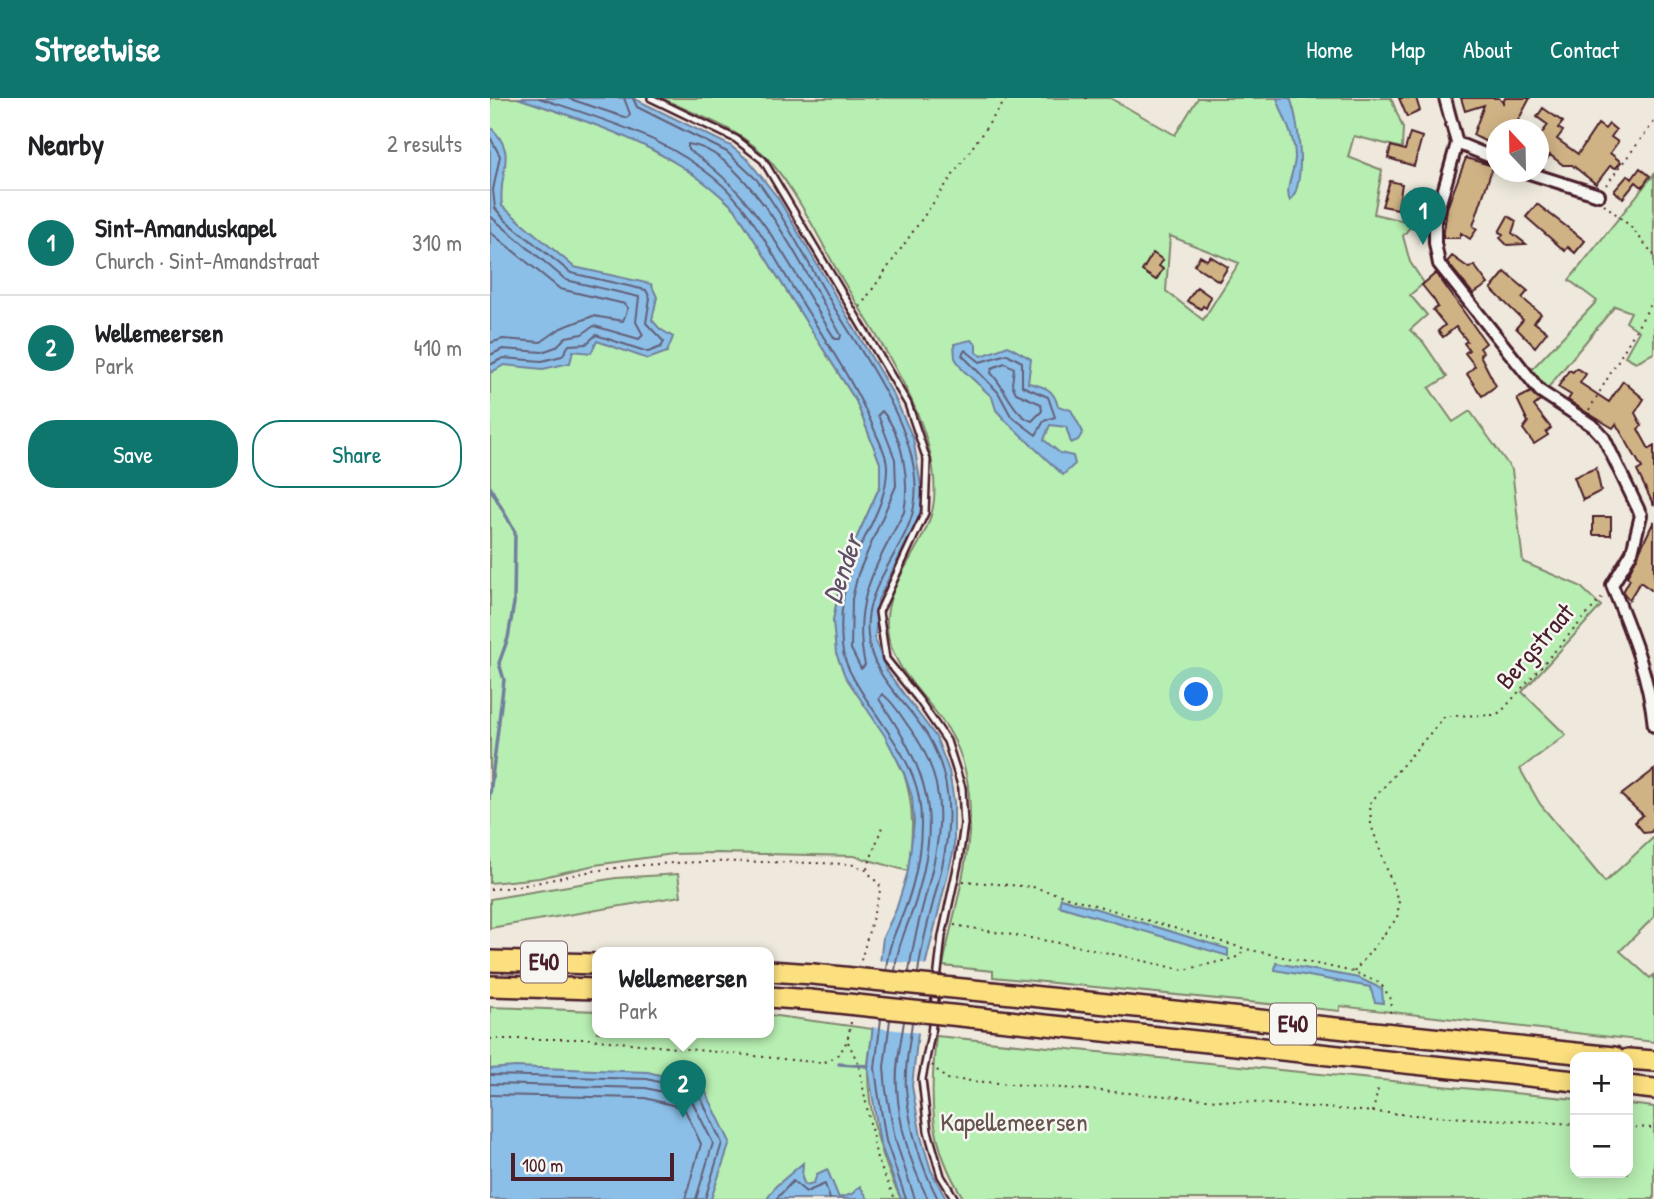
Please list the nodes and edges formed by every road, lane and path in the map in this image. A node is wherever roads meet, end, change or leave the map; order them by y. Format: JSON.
{"nodes":[{"id":1,"x":650,"y":98,"type":"edge"},
{"id":2,"x":1007,"y":98,"type":"edge"},
{"id":3,"x":1085,"y":98,"type":"edge"},
{"id":4,"x":1091,"y":98,"type":"edge"},
{"id":5,"x":1445,"y":98,"type":"edge"},
{"id":6,"x":1654,"y":122,"type":"edge"},
{"id":7,"x":1457,"y":143,"type":"junction"},
{"id":8,"x":1486,"y":155,"type":"edge"},
{"id":9,"x":1549,"y":179,"type":"edge"},
{"id":10,"x":1599,"y":195,"type":"junction"},
{"id":11,"x":1654,"y":255,"type":"edge"},
{"id":12,"x":1654,"y":299,"type":"edge"},
{"id":13,"x":855,"y":313,"type":"junction"},
{"id":14,"x":1583,"y":420,"type":"junction"},
{"id":15,"x":1654,"y":513,"type":"edge"},
{"id":16,"x":1641,"y":516,"type":"junction"},
{"id":17,"x":1612,"y":585,"type":"junction"},
{"id":18,"x":1654,"y":726,"type":"edge"},
{"id":19,"x":883,"y":824,"type":"dead end"},
{"id":20,"x":866,"y":870,"type":"junction"},
{"id":21,"x":955,"y":880,"type":"junction"},
{"id":22,"x":490,"y":888,"type":"edge"},
{"id":23,"x":944,"y":924,"type":"junction"},
{"id":24,"x":1246,"y":949,"type":"junction"},
{"id":25,"x":862,"y":958,"type":"dead end"},
{"id":26,"x":490,"y":961,"type":"edge"},
{"id":27,"x":592,"y":964,"type":"edge"},
{"id":28,"x":774,"y":971,"type":"edge"},
{"id":29,"x":1354,"y":972,"type":"junction"},
{"id":30,"x":490,"y":986,"type":"edge"},
{"id":31,"x":592,"y":989,"type":"edge"},
{"id":32,"x":774,"y":997,"type":"edge"},
{"id":33,"x":1390,"y":1015,"type":"dead end"},
{"id":34,"x":850,"y":1028,"type":"dead end"},
{"id":35,"x":490,"y":1039,"type":"edge"},
{"id":36,"x":848,"y":1041,"type":"junction"},
{"id":37,"x":1570,"y":1052,"type":"edge"},
{"id":38,"x":925,"y":1058,"type":"junction"},
{"id":39,"x":1633,"y":1059,"type":"edge"},
{"id":40,"x":1654,"y":1061,"type":"edge"},
{"id":41,"x":1570,"y":1080,"type":"edge"},
{"id":42,"x":1633,"y":1087,"type":"edge"},
{"id":43,"x":1378,"y":1089,"type":"dead end"},
{"id":44,"x":1654,"y":1089,"type":"edge"},
{"id":45,"x":1373,"y":1112,"type":"junction"},
{"id":46,"x":1570,"y":1124,"type":"edge"},
{"id":47,"x":1633,"y":1127,"type":"edge"},
{"id":48,"x":1654,"y":1128,"type":"edge"},
{"id":49,"x":895,"y":1199,"type":"edge"},
{"id":50,"x":955,"y":1199,"type":"edge"}],
"edges":[{"from":1,"to":13,"type":"lane"},
{"from":2,"to":13,"type":"path"},
{"from":3,"to":4,"type":"path"},
{"from":5,"to":7,"type":"street"},
{"from":6,"to":10,"type":"path"},
{"from":7,"to":8,"type":"street"},
{"from":7,"to":14,"type":"street"},
{"from":9,"to":10,"type":"street"},
{"from":10,"to":11,"type":"path"},
{"from":12,"to":14,"type":"path"},
{"from":13,"to":21,"type":"lane"},
{"from":14,"to":16,"type":"street"},
{"from":15,"to":16,"type":"street"},
{"from":16,"to":17,"type":"street"},
{"from":17,"to":18,"type":"street"},
{"from":17,"to":29,"type":"path","name":"Bergstraat"},
{"from":19,"to":20,"type":"path"},
{"from":20,"to":22,"type":"path"},
{"from":20,"to":25,"type":"path"},
{"from":21,"to":23,"type":"lane"},
{"from":21,"to":24,"type":"path"},
{"from":23,"to":24,"type":"path"},
{"from":23,"to":38,"type":"lane"},
{"from":24,"to":29,"type":"path"},
{"from":26,"to":27,"type":"highway","number":"E40"},
{"from":28,"to":37,"type":"highway","number":"E40","bridge":true},
{"from":29,"to":33,"type":"path"},
{"from":30,"to":31,"type":"highway","number":"E40"},
{"from":32,"to":41,"type":"highway","number":"E40","bridge":true},
{"from":34,"to":36,"type":"path"},
{"from":35,"to":36,"type":"path"},
{"from":36,"to":49,"type":"path"},
{"from":38,"to":45,"type":"path"},
{"from":38,"to":50,"type":"lane"},
{"from":39,"to":40,"type":"highway"},
{"from":42,"to":44,"type":"highway"},
{"from":43,"to":45,"type":"path"},
{"from":45,"to":46,"type":"path"},
{"from":47,"to":48,"type":"path"}]}
